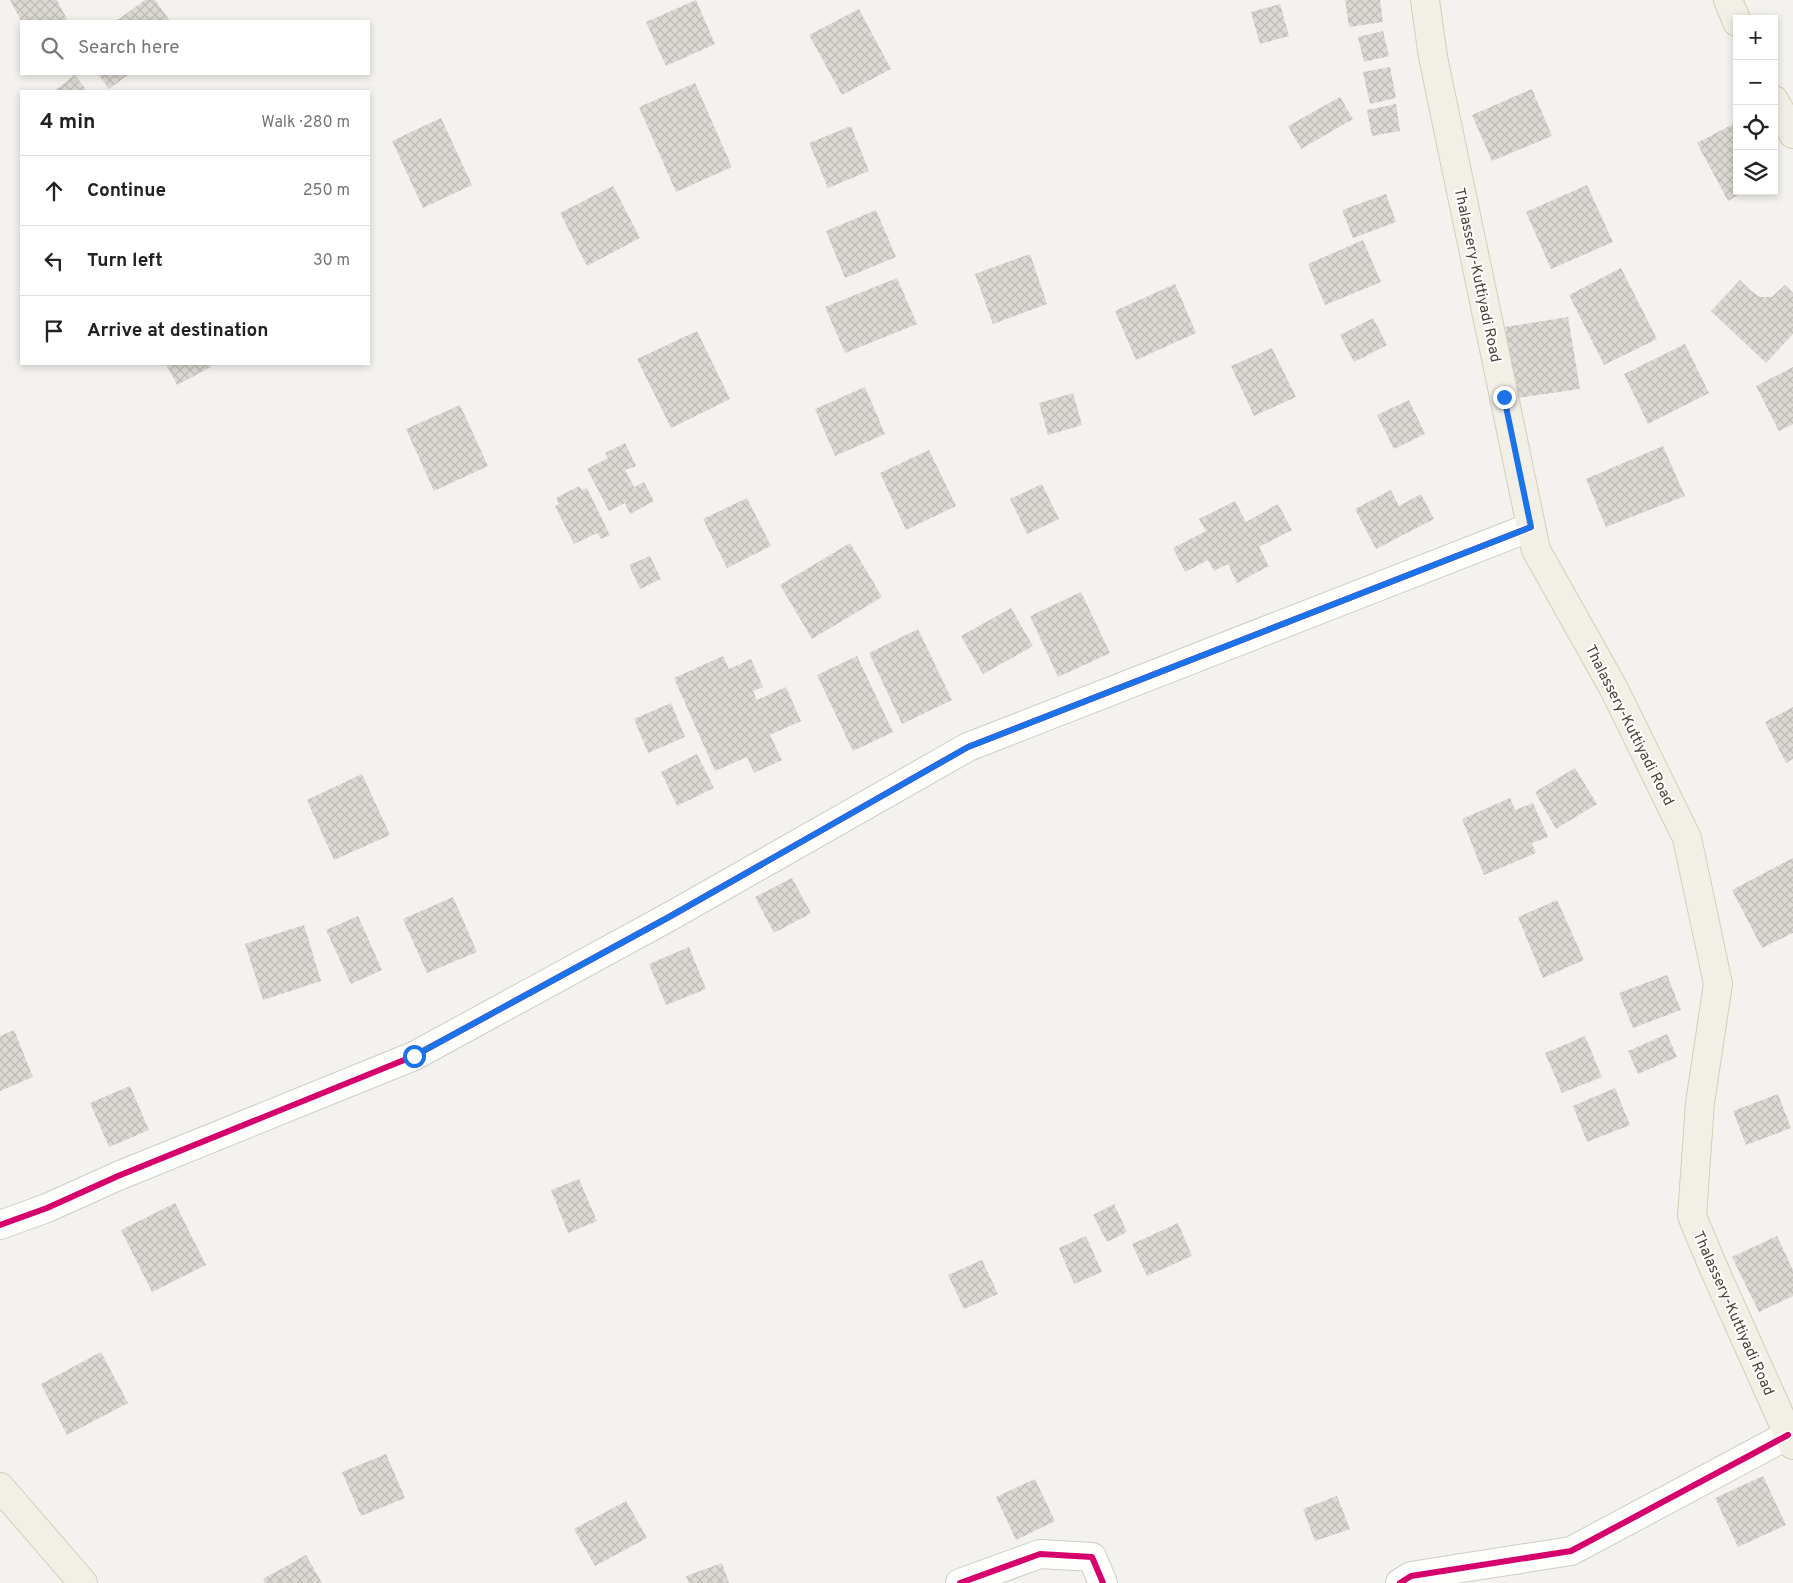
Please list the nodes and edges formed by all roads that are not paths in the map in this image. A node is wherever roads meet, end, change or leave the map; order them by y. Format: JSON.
{"nodes":[{"id":1,"x":1425,"y":0,"type":"edge"},
{"id":2,"x":1728,"y":0,"type":"edge"},
{"id":3,"x":1734,"y":15,"type":"edge"},
{"id":4,"x":1777,"y":105,"type":"edge"},
{"id":5,"x":1793,"y":134,"type":"edge"},
{"id":6,"x":1531,"y":527,"type":"junction"},
{"id":7,"x":0,"y":1225,"type":"edge"},
{"id":8,"x":1791,"y":1440,"type":"edge"},
{"id":9,"x":0,"y":1487,"type":"edge"},
{"id":10,"x":83,"y":1583,"type":"edge"},
{"id":11,"x":960,"y":1583,"type":"edge"},
{"id":12,"x":1102,"y":1583,"type":"edge"},
{"id":13,"x":1400,"y":1583,"type":"edge"}],
"edges":[{"from":1,"to":6,"type":"main road","name":"Thalassery-Kuttiyadi Road"},
{"from":2,"to":3,"type":"main road"},
{"from":4,"to":5,"type":"main road"},
{"from":6,"to":7,"type":"street"},
{"from":6,"to":8,"type":"main road","name":"Thalassery-Kuttiyadi Road"},
{"from":8,"to":13,"type":"street"},
{"from":9,"to":10,"type":"main road"},
{"from":11,"to":12,"type":"street"}]}
